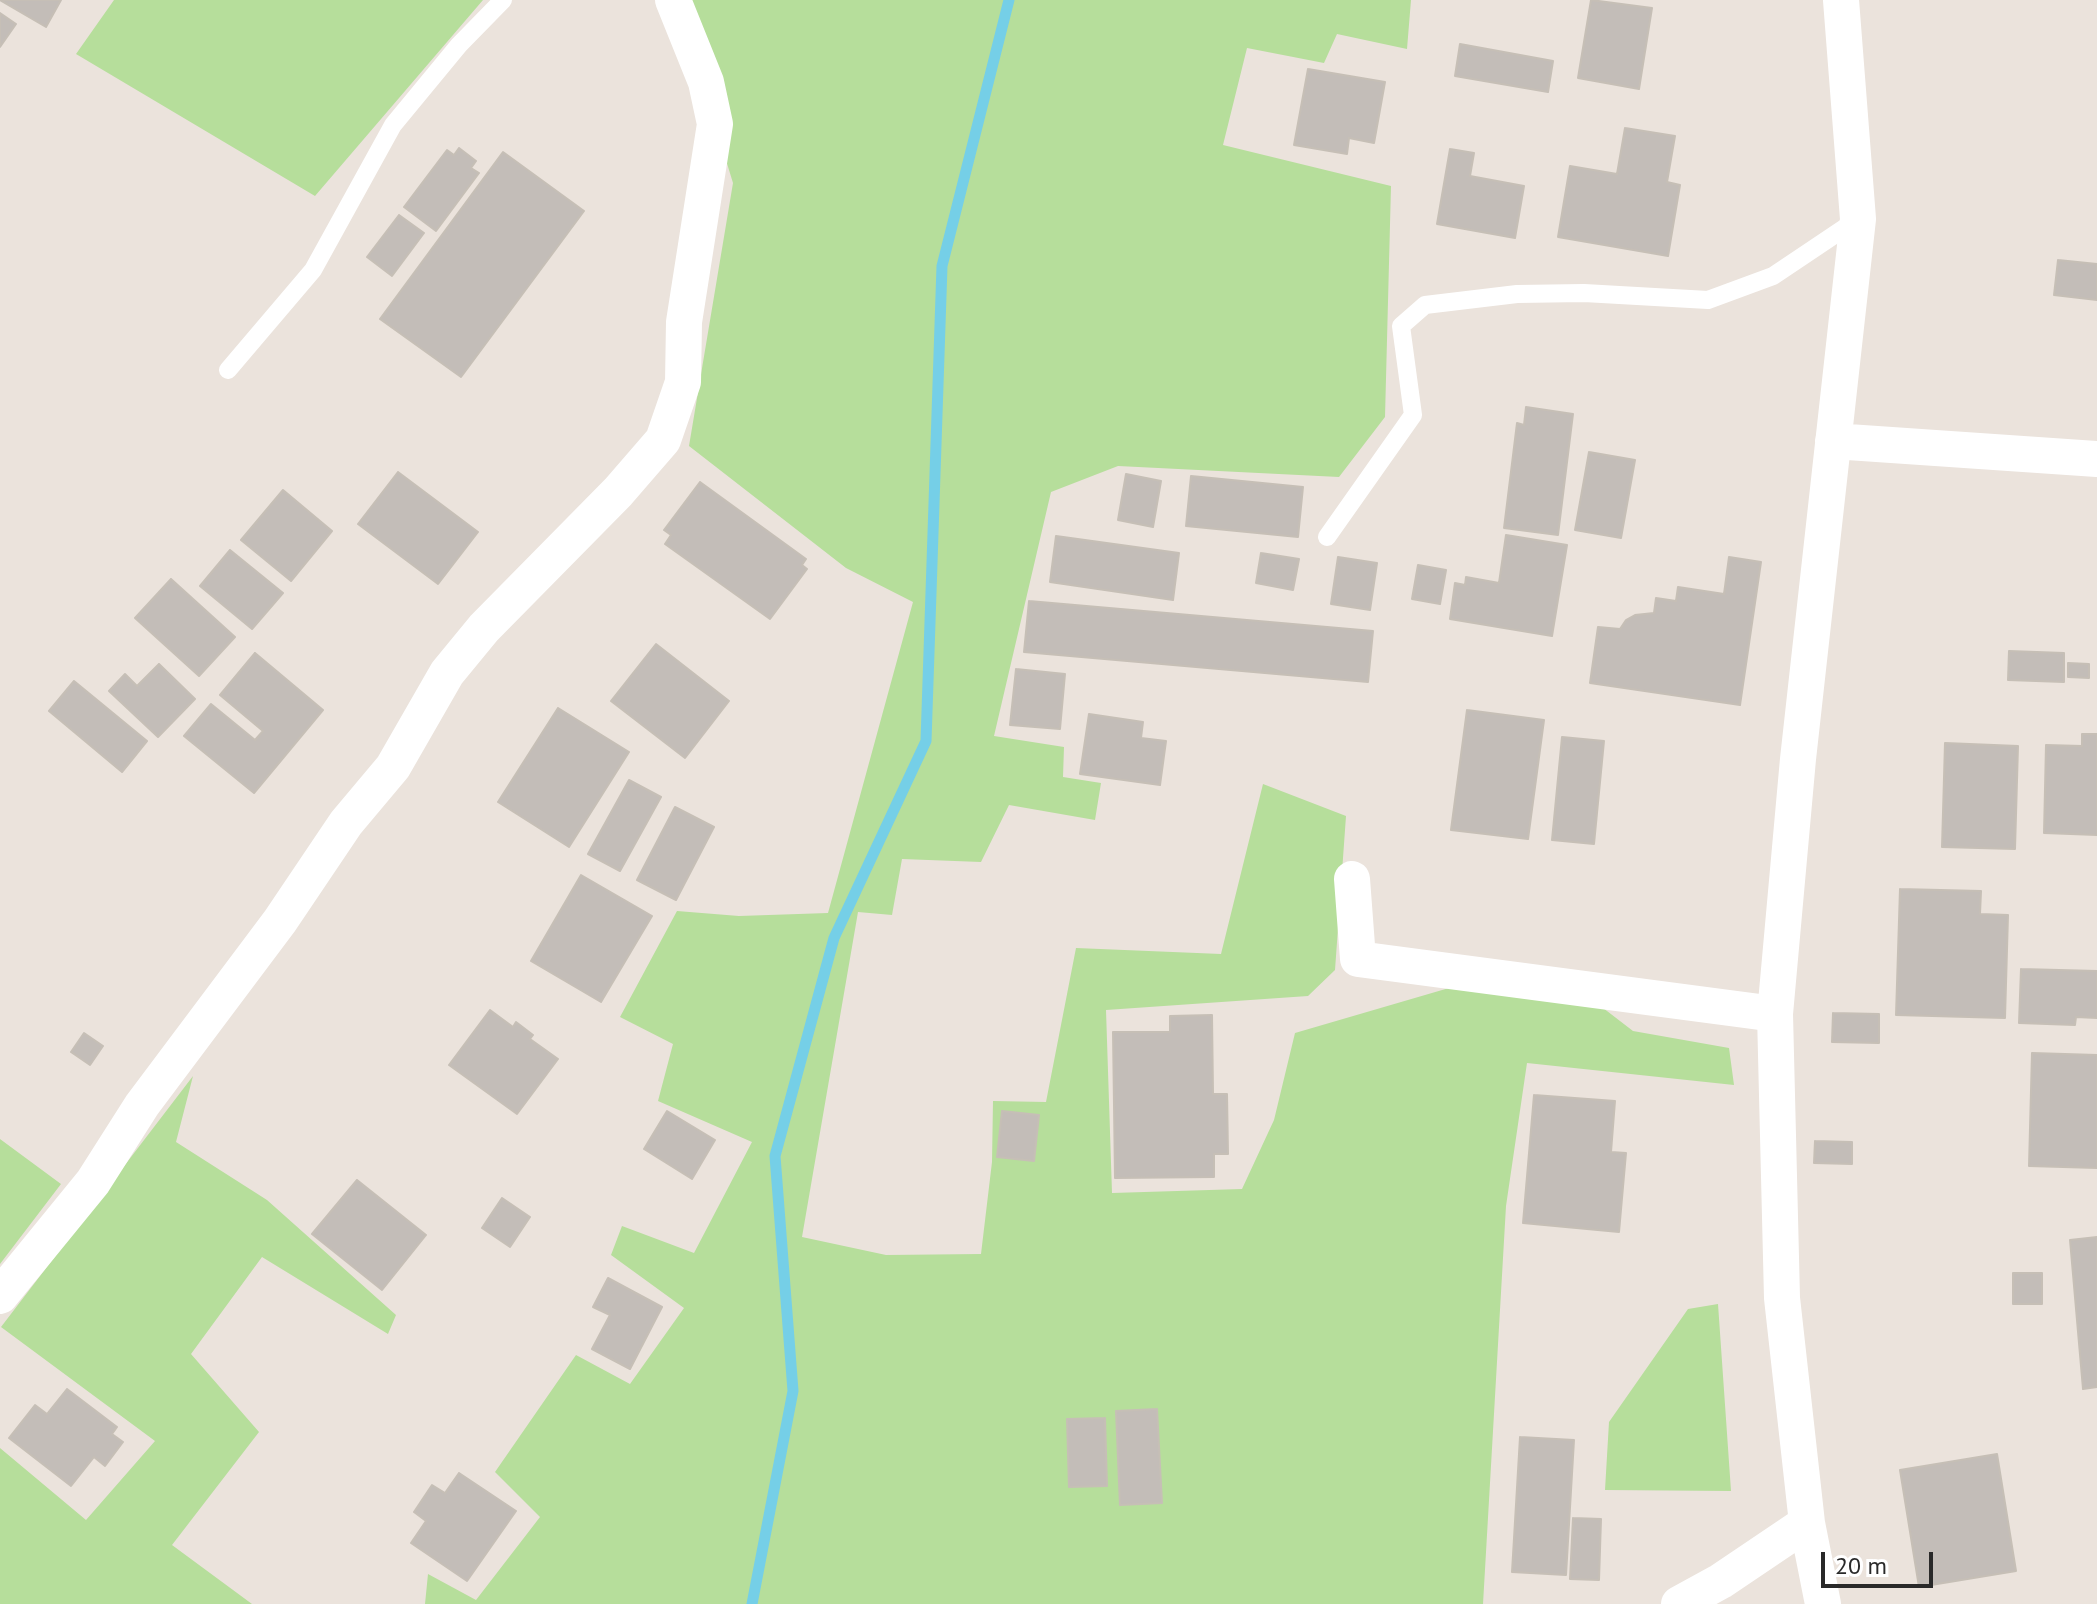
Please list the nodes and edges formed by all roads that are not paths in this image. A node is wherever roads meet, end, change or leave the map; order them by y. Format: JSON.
{"nodes":[{"id":1,"x":503,"y":0,"type":"edge"},
{"id":2,"x":673,"y":0,"type":"edge"},
{"id":3,"x":1841,"y":0,"type":"edge"},
{"id":4,"x":1858,"y":219,"type":"junction"},
{"id":5,"x":228,"y":370,"type":"dead end"},
{"id":6,"x":1833,"y":441,"type":"junction"},
{"id":7,"x":2097,"y":459,"type":"edge"},
{"id":8,"x":1327,"y":537,"type":"dead end"},
{"id":9,"x":1352,"y":879,"type":"dead end"},
{"id":10,"x":1775,"y":1014,"type":"junction"},
{"id":11,"x":0,"y":1296,"type":"edge"},
{"id":12,"x":1807,"y":1523,"type":"junction"},
{"id":13,"x":1679,"y":1604,"type":"edge"},
{"id":14,"x":1823,"y":1604,"type":"edge"}],
"edges":[{"from":1,"to":5,"type":"lane"},
{"from":2,"to":11,"type":"street"},
{"from":3,"to":4,"type":"street"},
{"from":4,"to":6,"type":"street"},
{"from":4,"to":8,"type":"lane"},
{"from":6,"to":7,"type":"street"},
{"from":6,"to":10,"type":"street"},
{"from":9,"to":10,"type":"street"},
{"from":10,"to":12,"type":"street"},
{"from":12,"to":13,"type":"street"},
{"from":12,"to":14,"type":"street"}]}
